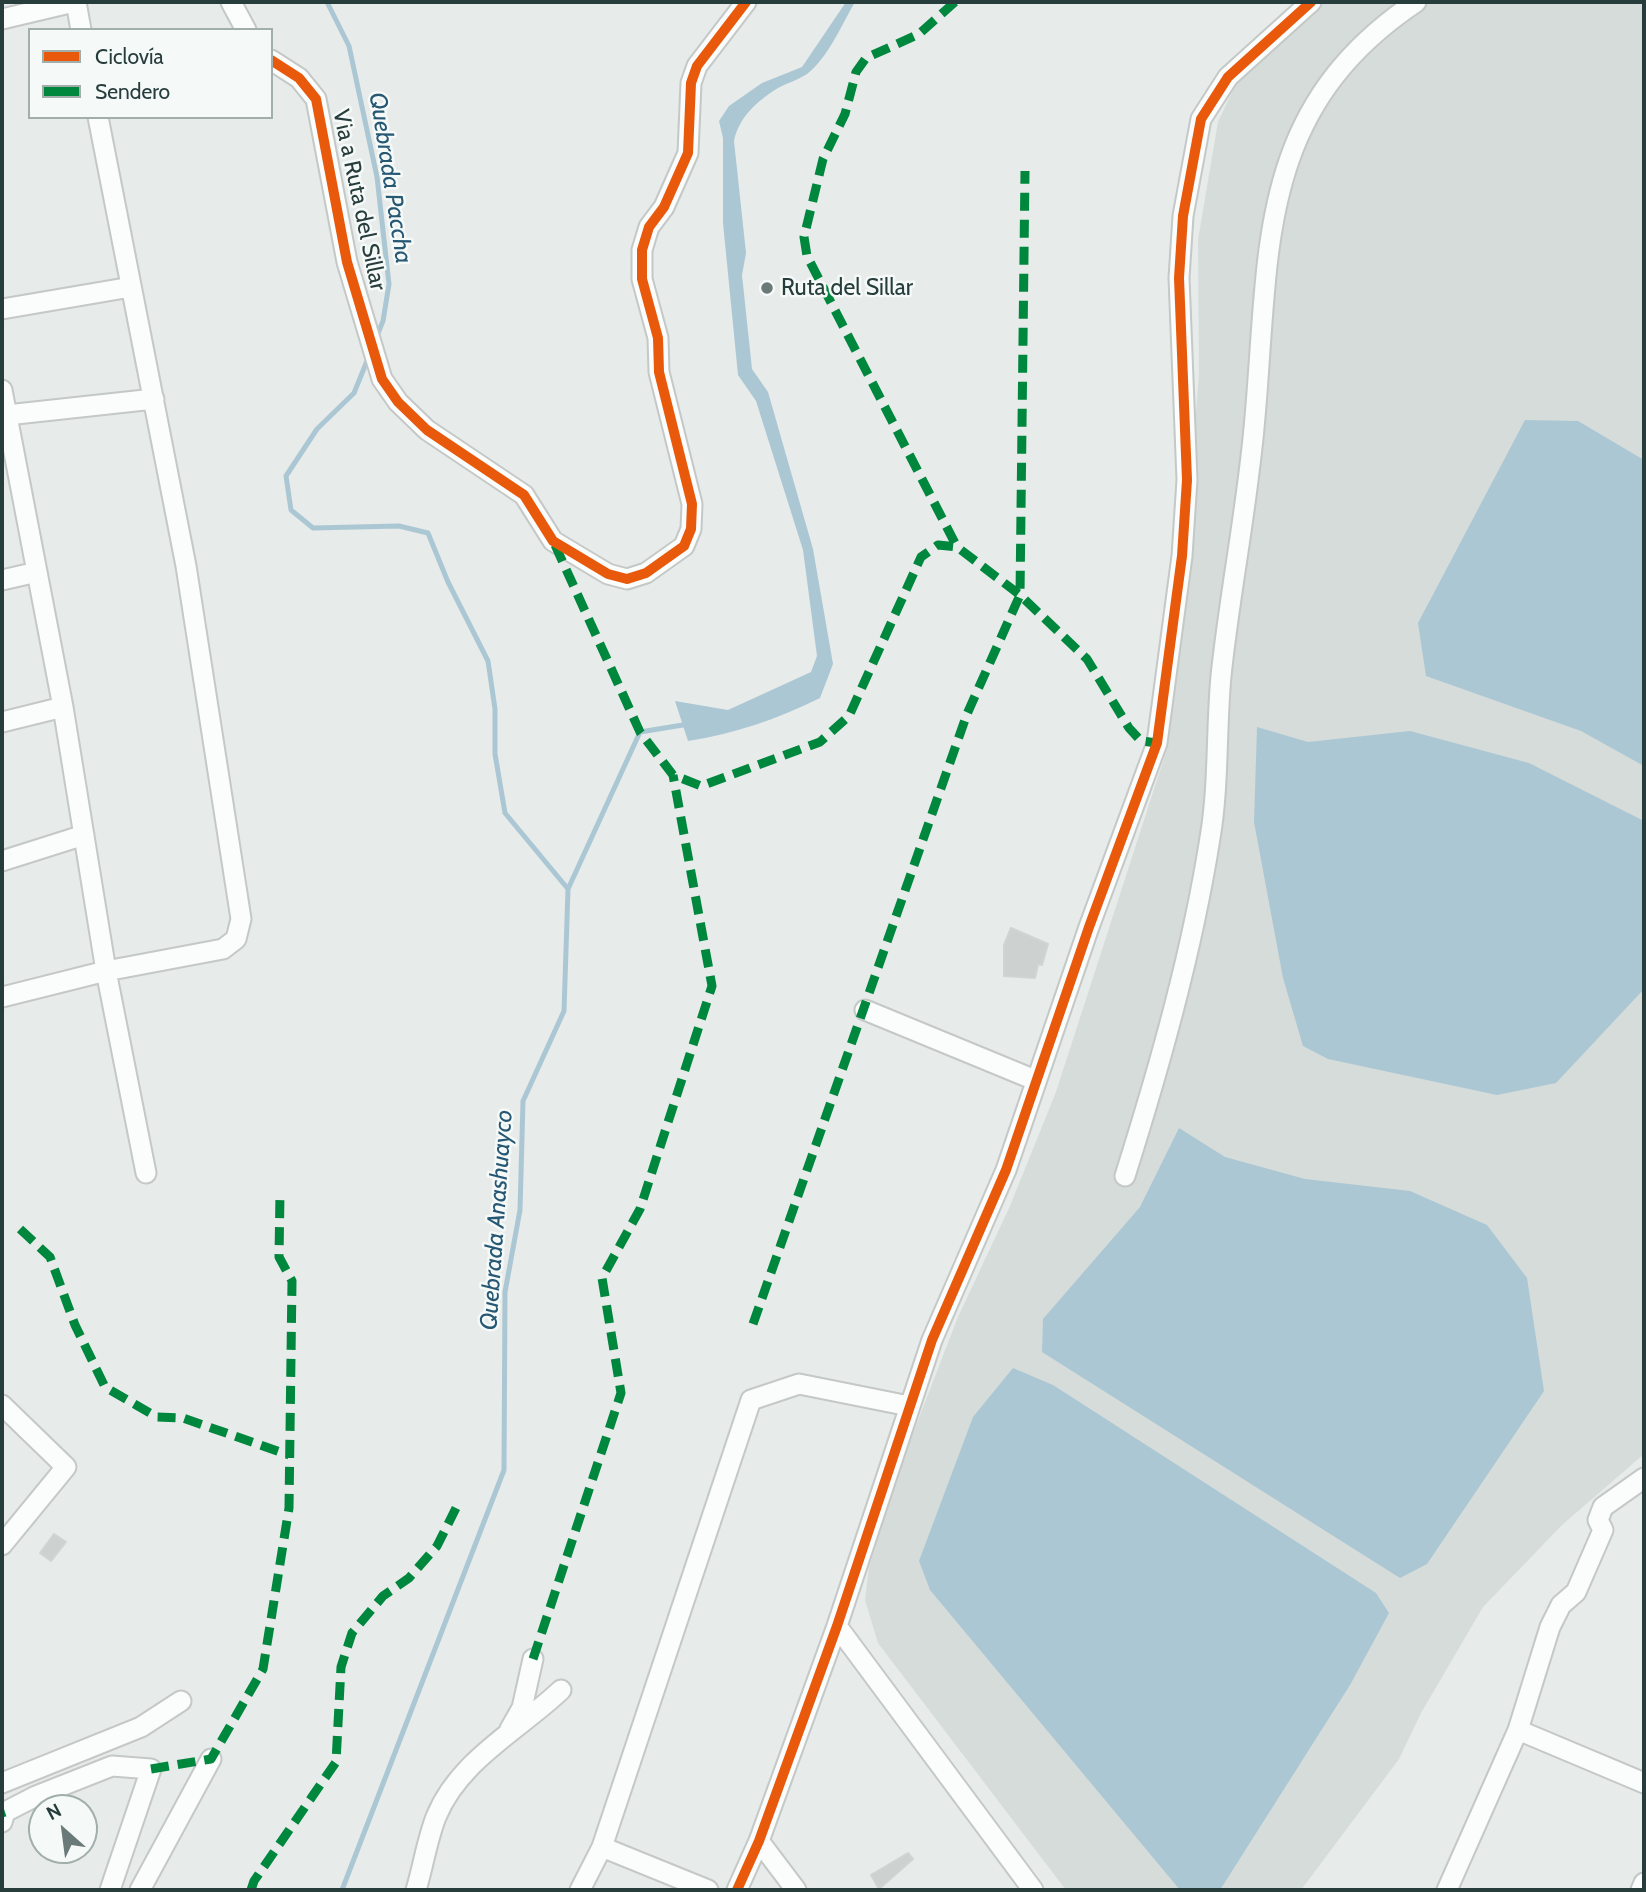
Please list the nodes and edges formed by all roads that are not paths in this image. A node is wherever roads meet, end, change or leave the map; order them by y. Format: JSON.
{"nodes":[{"id":1,"x":75,"y":2,"type":"edge"},
{"id":2,"x":231,"y":2,"type":"edge"},
{"id":3,"x":746,"y":2,"type":"edge"},
{"id":4,"x":1311,"y":2,"type":"edge"},
{"id":5,"x":1416,"y":2,"type":"edge"},
{"id":6,"x":2,"y":19,"type":"edge"},
{"id":7,"x":81,"y":28,"type":"edge"},
{"id":8,"x":245,"y":28,"type":"edge"},
{"id":9,"x":273,"y":61,"type":"edge"},
{"id":10,"x":98,"y":119,"type":"edge"},
{"id":11,"x":131,"y":287,"type":"junction"},
{"id":12,"x":2,"y":309,"type":"edge"},
{"id":13,"x":2,"y":390,"type":"edge"},
{"id":14,"x":153,"y":399,"type":"junction"},
{"id":15,"x":7,"y":415,"type":"junction"},
{"id":16,"x":7,"y":441,"type":"edge"},
{"id":17,"x":37,"y":572,"type":"junction"},
{"id":18,"x":2,"y":580,"type":"edge"},
{"id":19,"x":62,"y":707,"type":"junction"},
{"id":20,"x":2,"y":722,"type":"edge"},
{"id":21,"x":83,"y":835,"type":"junction"},
{"id":22,"x":2,"y":861,"type":"edge"},
{"id":23,"x":106,"y":971,"type":"junction"},
{"id":24,"x":2,"y":997,"type":"edge"},
{"id":25,"x":865,"y":1010,"type":"dead end"},
{"id":26,"x":1035,"y":1080,"type":"junction"},
{"id":27,"x":146,"y":1173,"type":"dead end"},
{"id":28,"x":1125,"y":1176,"type":"dead end"},
{"id":29,"x":2,"y":1405,"type":"edge"},
{"id":30,"x":909,"y":1406,"type":"junction"},
{"id":31,"x":1644,"y":1478,"type":"edge"},
{"id":32,"x":2,"y":1545,"type":"edge"},
{"id":33,"x":838,"y":1626,"type":"junction"},
{"id":34,"x":533,"y":1658,"type":"dead end"},
{"id":35,"x":561,"y":1690,"type":"dead end"},
{"id":36,"x":181,"y":1701,"type":"dead end"},
{"id":37,"x":1518,"y":1730,"type":"junction"},
{"id":38,"x":508,"y":1733,"type":"junction"},
{"id":39,"x":211,"y":1759,"type":"dead end"},
{"id":40,"x":2,"y":1783,"type":"edge"},
{"id":41,"x":1644,"y":1783,"type":"edge"},
{"id":42,"x":2,"y":1822,"type":"edge"},
{"id":43,"x":759,"y":1841,"type":"junction"},
{"id":44,"x":602,"y":1847,"type":"junction"},
{"id":45,"x":1644,"y":1883,"type":"edge"},
{"id":46,"x":110,"y":1890,"type":"edge"},
{"id":47,"x":140,"y":1890,"type":"edge"},
{"id":48,"x":416,"y":1890,"type":"edge"},
{"id":49,"x":580,"y":1890,"type":"edge"},
{"id":50,"x":708,"y":1890,"type":"edge"},
{"id":51,"x":737,"y":1890,"type":"edge"},
{"id":52,"x":796,"y":1890,"type":"edge"},
{"id":53,"x":1033,"y":1890,"type":"edge"},
{"id":54,"x":1447,"y":1890,"type":"edge"},
{"id":55,"x":1641,"y":1890,"type":"edge"}],
"edges":[{"from":1,"to":6,"type":"street"},
{"from":1,"to":7,"type":"street"},
{"from":2,"to":8,"type":"street"},
{"from":3,"to":9,"type":"street","name":"Via a Ruta del Sillar"},
{"from":4,"to":26,"type":"street"},
{"from":5,"to":28,"type":"street"},
{"from":10,"to":11,"type":"street"},
{"from":11,"to":12,"type":"street"},
{"from":11,"to":14,"type":"street"},
{"from":13,"to":15,"type":"street"},
{"from":14,"to":15,"type":"street"},
{"from":14,"to":23,"type":"street"},
{"from":15,"to":16,"type":"street"},
{"from":16,"to":17,"type":"street"},
{"from":17,"to":18,"type":"street"},
{"from":17,"to":19,"type":"street"},
{"from":19,"to":20,"type":"street"},
{"from":19,"to":21,"type":"street"},
{"from":21,"to":22,"type":"street"},
{"from":21,"to":23,"type":"street"},
{"from":23,"to":24,"type":"street"},
{"from":23,"to":27,"type":"street"},
{"from":25,"to":26,"type":"street"},
{"from":26,"to":30,"type":"street"},
{"from":29,"to":32,"type":"street"},
{"from":30,"to":33,"type":"street"},
{"from":30,"to":44,"type":"street"},
{"from":31,"to":37,"type":"street"},
{"from":33,"to":43,"type":"street"},
{"from":33,"to":53,"type":"street"},
{"from":34,"to":38,"type":"street"},
{"from":35,"to":38,"type":"street"},
{"from":36,"to":40,"type":"street"},
{"from":37,"to":41,"type":"street"},
{"from":37,"to":54,"type":"street"},
{"from":38,"to":48,"type":"street"},
{"from":39,"to":47,"type":"street"},
{"from":42,"to":46,"type":"street"},
{"from":43,"to":51,"type":"street"},
{"from":43,"to":52,"type":"street"},
{"from":44,"to":49,"type":"street"},
{"from":44,"to":50,"type":"street"},
{"from":45,"to":55,"type":"street"}]}
